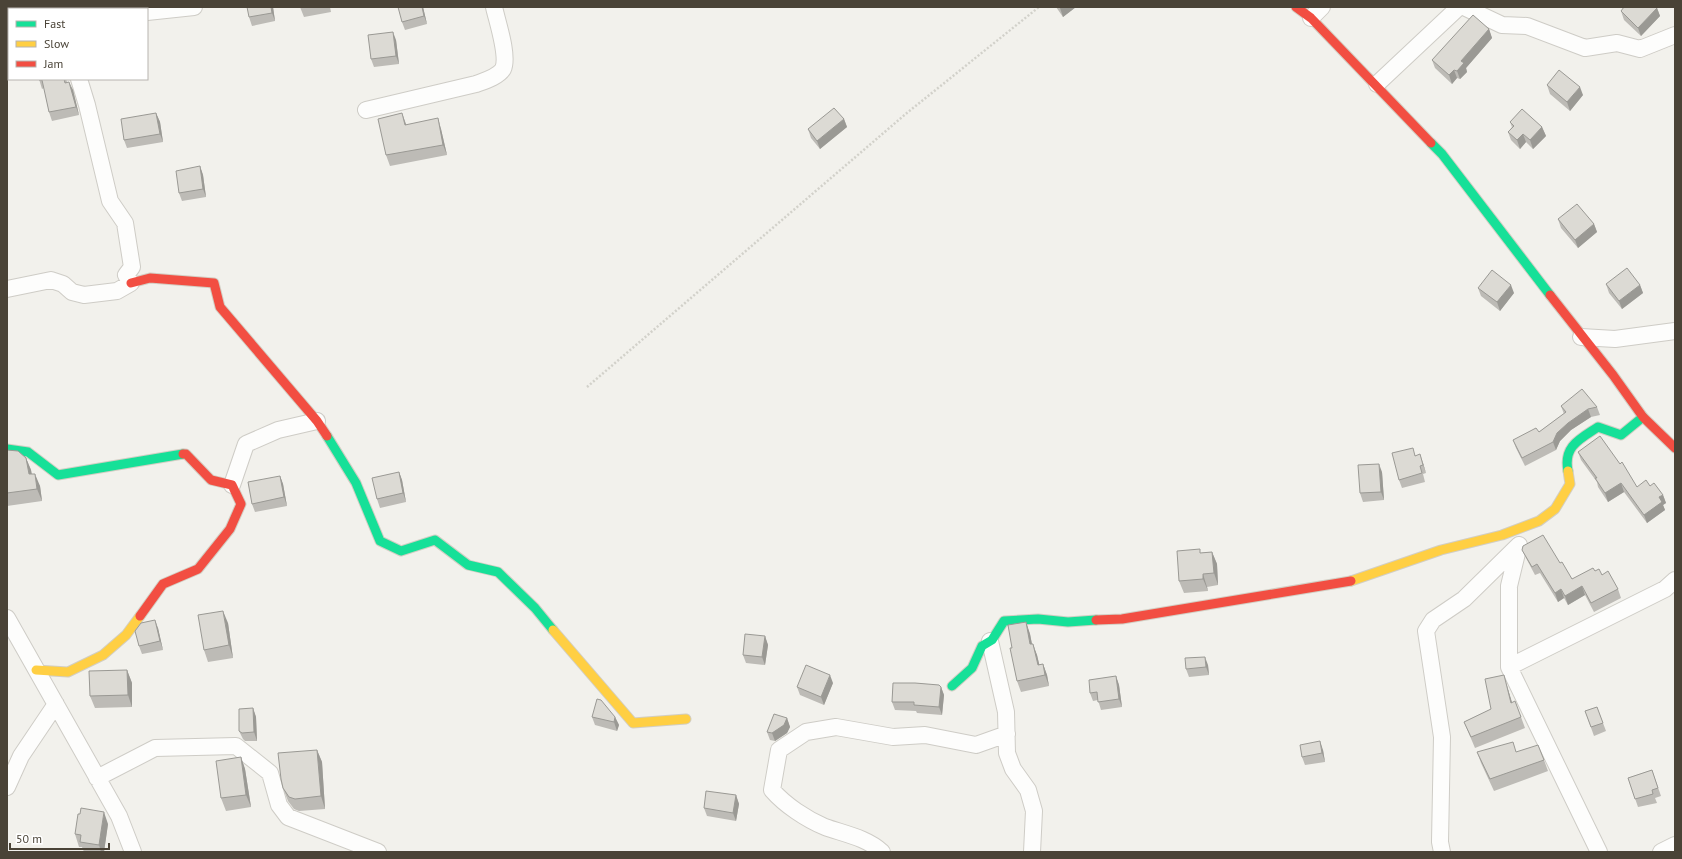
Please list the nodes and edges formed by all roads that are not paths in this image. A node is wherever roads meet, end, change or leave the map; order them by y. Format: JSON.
{"nodes":[{"id":1,"x":194,"y":7,"type":"edge"},
{"id":2,"x":494,"y":7,"type":"edge"},
{"id":3,"x":1296,"y":7,"type":"edge"},
{"id":4,"x":1459,"y":7,"type":"edge"},
{"id":5,"x":1464,"y":7,"type":"edge"},
{"id":6,"x":148,"y":12,"type":"edge"},
{"id":7,"x":1316,"y":12,"type":"edge"},
{"id":8,"x":1675,"y":35,"type":"edge"},
{"id":9,"x":79,"y":80,"type":"edge"},
{"id":10,"x":1377,"y":84,"type":"junction"},
{"id":11,"x":366,"y":110,"type":"dead end"},
{"id":12,"x":131,"y":282,"type":"junction"},
{"id":13,"x":7,"y":289,"type":"edge"},
{"id":14,"x":1675,"y":331,"type":"edge"},
{"id":15,"x":1581,"y":337,"type":"junction"},
{"id":16,"x":1643,"y":416,"type":"junction"},
{"id":17,"x":316,"y":421,"type":"junction"},
{"id":18,"x":1675,"y":448,"type":"edge"},
{"id":19,"x":7,"y":449,"type":"edge"},
{"id":20,"x":232,"y":485,"type":"junction"},
{"id":21,"x":1532,"y":524,"type":"junction"},
{"id":22,"x":1519,"y":545,"type":"junction"},
{"id":23,"x":1675,"y":580,"type":"edge"},
{"id":24,"x":7,"y":618,"type":"edge"},
{"id":25,"x":990,"y":641,"type":"junction"},
{"id":26,"x":1508,"y":667,"type":"junction"},
{"id":27,"x":36,"y":670,"type":"junction"},
{"id":28,"x":952,"y":686,"type":"dead end"},
{"id":29,"x":56,"y":704,"type":"junction"},
{"id":30,"x":686,"y":719,"type":"dead end"},
{"id":31,"x":1007,"y":734,"type":"junction"},
{"id":32,"x":97,"y":778,"type":"junction"},
{"id":33,"x":7,"y":787,"type":"edge"},
{"id":34,"x":1675,"y":845,"type":"edge"},
{"id":35,"x":133,"y":852,"type":"edge"},
{"id":36,"x":378,"y":852,"type":"edge"},
{"id":37,"x":882,"y":852,"type":"edge"},
{"id":38,"x":1032,"y":852,"type":"edge"},
{"id":39,"x":1442,"y":852,"type":"edge"},
{"id":40,"x":1599,"y":852,"type":"edge"},
{"id":41,"x":1661,"y":852,"type":"edge"}],
"edges":[{"from":1,"to":6,"type":"street"},
{"from":2,"to":11,"type":"street"},
{"from":3,"to":7,"type":"street"},
{"from":4,"to":10,"type":"street"},
{"from":5,"to":8,"type":"street"},
{"from":7,"to":10,"type":"street"},
{"from":9,"to":12,"type":"street"},
{"from":10,"to":15,"type":"street"},
{"from":12,"to":13,"type":"street"},
{"from":12,"to":17,"type":"street"},
{"from":14,"to":15,"type":"street"},
{"from":15,"to":16,"type":"street"},
{"from":16,"to":18,"type":"street"},
{"from":16,"to":21,"type":"street"},
{"from":17,"to":20,"type":"street"},
{"from":17,"to":30,"type":"street"},
{"from":19,"to":20,"type":"street"},
{"from":20,"to":27,"type":"street"},
{"from":21,"to":22,"type":"street"},
{"from":21,"to":25,"type":"street"},
{"from":22,"to":26,"type":"street"},
{"from":22,"to":39,"type":"street"},
{"from":23,"to":26,"type":"street"},
{"from":24,"to":27,"type":"street"},
{"from":25,"to":28,"type":"street"},
{"from":25,"to":31,"type":"street"},
{"from":26,"to":40,"type":"street"},
{"from":27,"to":29,"type":"street"},
{"from":29,"to":32,"type":"street"},
{"from":29,"to":33,"type":"street"},
{"from":31,"to":37,"type":"street"},
{"from":31,"to":38,"type":"street"},
{"from":32,"to":35,"type":"street"},
{"from":32,"to":36,"type":"street"},
{"from":34,"to":41,"type":"street"}]}
